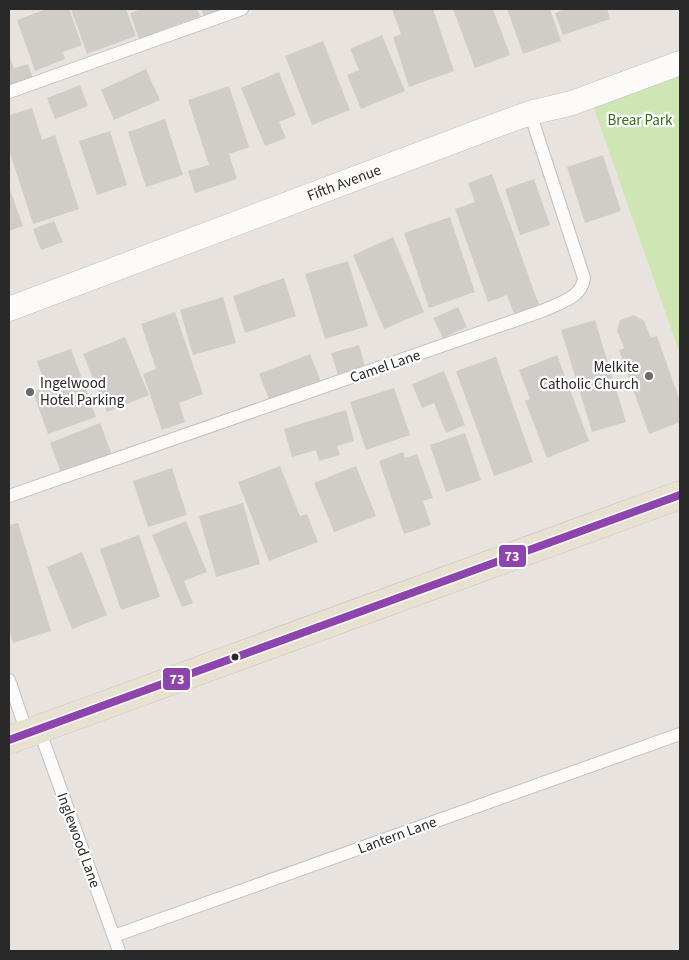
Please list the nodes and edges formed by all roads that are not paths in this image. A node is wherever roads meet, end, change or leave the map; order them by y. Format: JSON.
{"nodes":[{"id":1,"x":242,"y":9,"type":"edge"},
{"id":2,"x":680,"y":63,"type":"edge"},
{"id":3,"x":9,"y":92,"type":"edge"},
{"id":4,"x":530,"y":113,"type":"junction"},
{"id":5,"x":9,"y":309,"type":"edge"},
{"id":6,"x":680,"y":495,"type":"edge"},
{"id":7,"x":9,"y":496,"type":"edge"},
{"id":8,"x":9,"y":680,"type":"edge"},
{"id":9,"x":25,"y":734,"type":"edge"},
{"id":10,"x":680,"y":734,"type":"edge"},
{"id":11,"x":114,"y":936,"type":"junction"},
{"id":12,"x":119,"y":951,"type":"edge"}],
"edges":[{"from":1,"to":3,"type":"lane"},
{"from":2,"to":4,"type":"street","name":"Fifth Avenue"},
{"from":4,"to":5,"type":"street","name":"Fifth Avenue"},
{"from":4,"to":7,"type":"lane","name":"Camel Lane"},
{"from":6,"to":9,"type":"main road"},
{"from":8,"to":9,"type":"lane","name":"Inglewood Lane"},
{"from":9,"to":11,"type":"lane","name":"Inglewood Lane"},
{"from":10,"to":11,"type":"lane","name":"Lantern Lane"},
{"from":11,"to":12,"type":"lane","name":"Inglewood Lane"}]}
